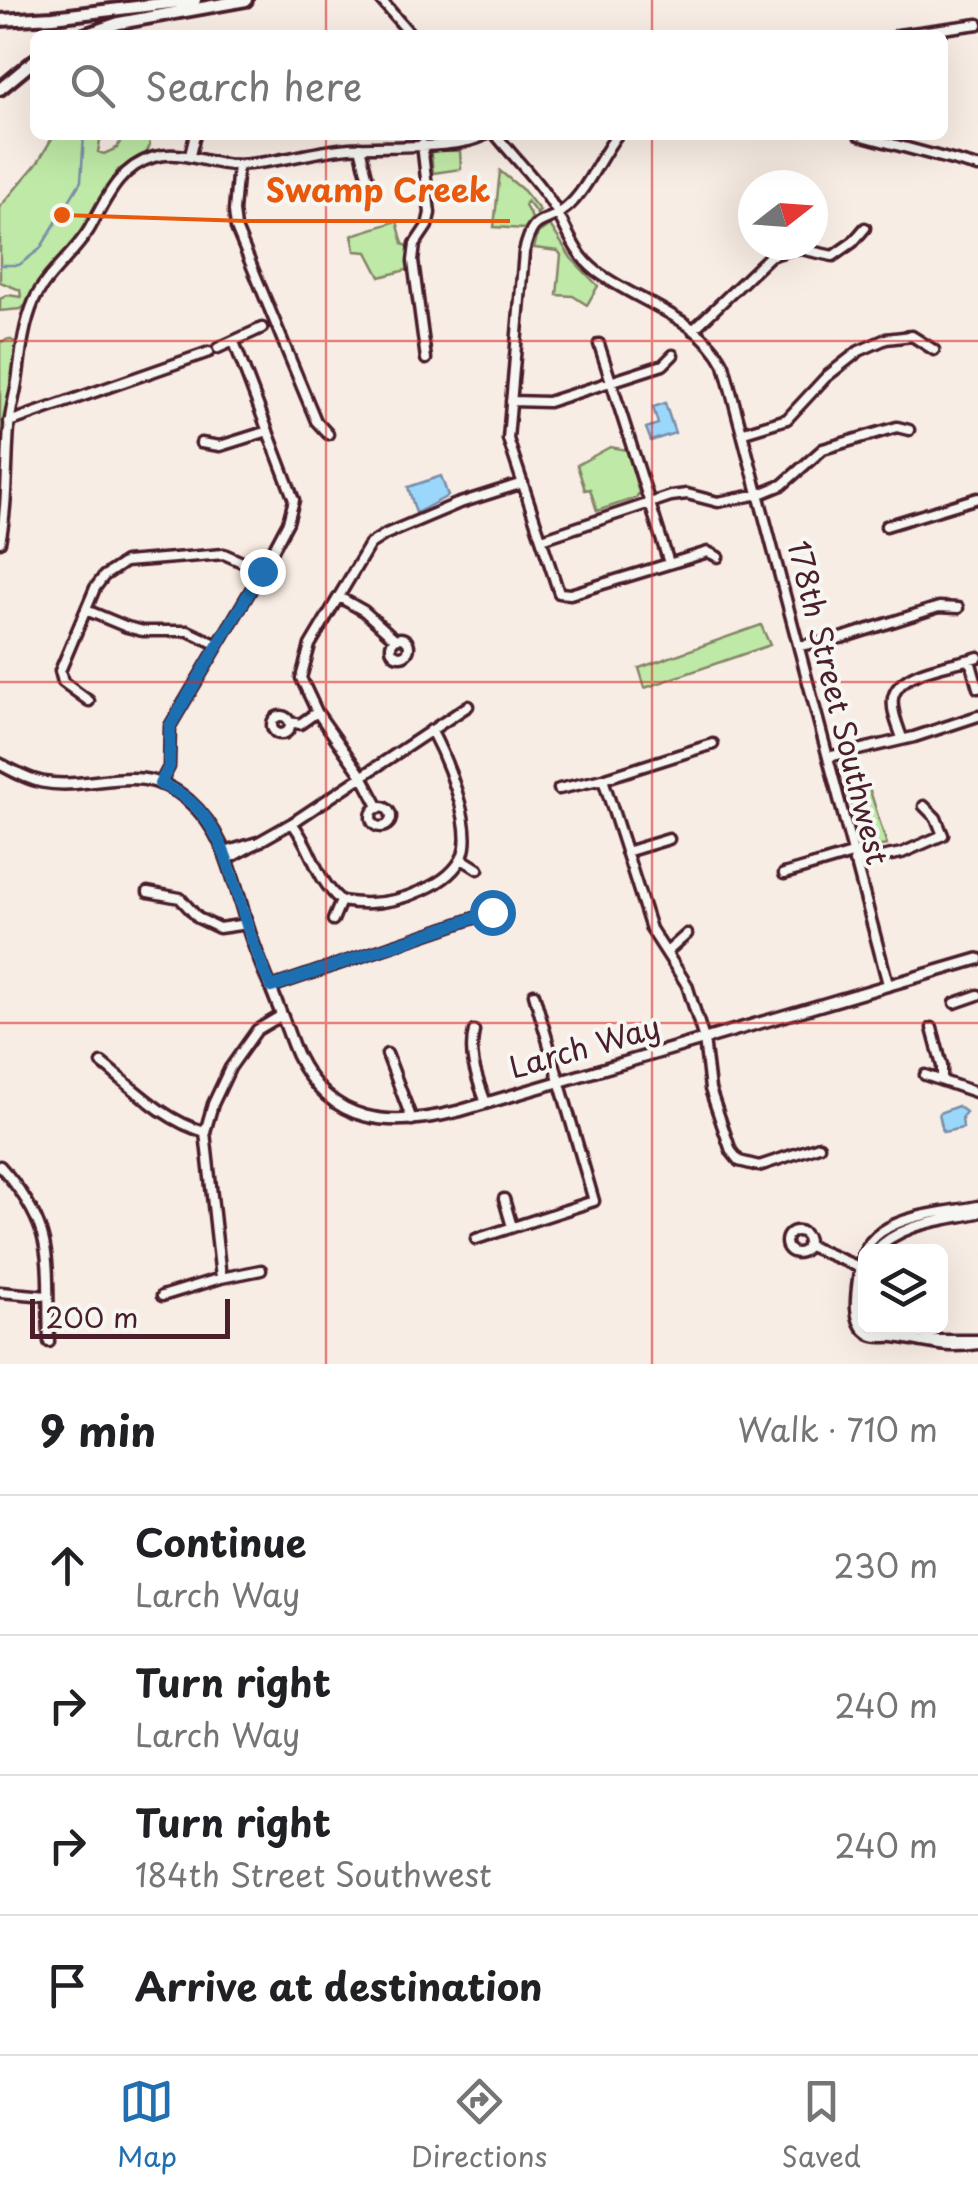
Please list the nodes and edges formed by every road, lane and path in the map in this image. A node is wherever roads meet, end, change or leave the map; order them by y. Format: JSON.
{"nodes":[{"id":1,"x":195,"y":0,"type":"edge"},
{"id":2,"x":246,"y":0,"type":"edge"},
{"id":3,"x":381,"y":0,"type":"edge"},
{"id":4,"x":0,"y":20,"type":"edge"},
{"id":5,"x":978,"y":24,"type":"edge"},
{"id":6,"x":100,"y":30,"type":"edge"},
{"id":7,"x":407,"y":30,"type":"edge"},
{"id":8,"x":934,"y":30,"type":"edge"},
{"id":9,"x":30,"y":64,"type":"edge"},
{"id":10,"x":0,"y":89,"type":"edge"},
{"id":11,"x":194,"y":140,"type":"edge"},
{"id":12,"x":472,"y":140,"type":"edge"},
{"id":13,"x":500,"y":140,"type":"edge"},
{"id":14,"x":614,"y":140,"type":"edge"},
{"id":15,"x":876,"y":140,"type":"edge"},
{"id":16,"x":422,"y":144,"type":"junction"},
{"id":17,"x":360,"y":147,"type":"junction"},
{"id":18,"x":190,"y":155,"type":"junction"},
{"id":19,"x":238,"y":165,"type":"junction"},
{"id":20,"x":978,"y":168,"type":"edge"},
{"id":21,"x":370,"y":188,"type":"dead end"},
{"id":22,"x":558,"y":212,"type":"junction"},
{"id":23,"x":865,"y":228,"type":"dead end"},
{"id":24,"x":262,"y":328,"type":"dead end"},
{"id":25,"x":693,"y":330,"type":"junction"},
{"id":26,"x":234,"y":342,"type":"junction"},
{"id":27,"x":599,"y":344,"type":"dead end"},
{"id":28,"x":934,"y":350,"type":"dead end"},
{"id":29,"x":673,"y":356,"type":"dead end"},
{"id":30,"x":426,"y":359,"type":"dead end"},
{"id":31,"x":612,"y":382,"type":"junction"},
{"id":32,"x":511,"y":401,"type":"junction"},
{"id":33,"x":9,"y":422,"type":"junction"},
{"id":34,"x":909,"y":430,"type":"dead end"},
{"id":35,"x":268,"y":431,"type":"junction"},
{"id":36,"x":744,"y":432,"type":"junction"},
{"id":37,"x":328,"y":434,"type":"dead end"},
{"id":38,"x":201,"y":444,"type":"dead end"},
{"id":39,"x":522,"y":483,"type":"junction"},
{"id":40,"x":760,"y":494,"type":"junction"},
{"id":41,"x":978,"y":498,"type":"edge"},
{"id":42,"x":3,"y":502,"type":"edge"},
{"id":43,"x":650,"y":503,"type":"junction"},
{"id":44,"x":886,"y":526,"type":"dead end"},
{"id":45,"x":542,"y":539,"type":"junction"},
{"id":46,"x":0,"y":542,"type":"edge"},
{"id":47,"x":718,"y":557,"type":"dead end"},
{"id":48,"x":669,"y":563,"type":"junction"},
{"id":49,"x":262,"y":571,"type":"junction"},
{"id":50,"x":339,"y":598,"type":"junction"},
{"id":51,"x":958,"y":608,"type":"dead end"},
{"id":52,"x":86,"y":610,"type":"junction"},
{"id":53,"x":395,"y":639,"type":"dead end"},
{"id":54,"x":218,"y":645,"type":"junction"},
{"id":55,"x":799,"y":646,"type":"junction"},
{"id":56,"x":974,"y":658,"type":"edge"},
{"id":57,"x":978,"y":688,"type":"edge"},
{"id":58,"x":89,"y":701,"type":"dead end"},
{"id":59,"x":468,"y":706,"type":"dead end"},
{"id":60,"x":317,"y":712,"type":"junction"},
{"id":61,"x":978,"y":716,"type":"edge"},
{"id":62,"x":290,"y":722,"type":"dead end"},
{"id":63,"x":431,"y":730,"type":"junction"},
{"id":64,"x":902,"y":738,"type":"junction"},
{"id":65,"x":713,"y":744,"type":"dead end"},
{"id":66,"x":828,"y":757,"type":"junction"},
{"id":67,"x":0,"y":764,"type":"edge"},
{"id":68,"x":362,"y":776,"type":"junction"},
{"id":69,"x":604,"y":779,"type":"junction"},
{"id":70,"x":160,"y":784,"type":"junction"},
{"id":71,"x":559,"y":789,"type":"dead end"},
{"id":72,"x":924,"y":806,"type":"dead end"},
{"id":73,"x":378,"y":808,"type":"dead end"},
{"id":74,"x":292,"y":823,"type":"junction"},
{"id":75,"x":668,"y":839,"type":"dead end"},
{"id":76,"x":626,"y":852,"type":"junction"},
{"id":77,"x":227,"y":856,"type":"junction"},
{"id":78,"x":853,"y":858,"type":"junction"},
{"id":79,"x":462,"y":859,"type":"junction"},
{"id":80,"x":478,"y":870,"type":"dead end"},
{"id":81,"x":784,"y":874,"type":"dead end"},
{"id":82,"x":148,"y":892,"type":"dead end"},
{"id":83,"x":341,"y":901,"type":"junction"},
{"id":84,"x":492,"y":912,"type":"dead end"},
{"id":85,"x":333,"y":920,"type":"dead end"},
{"id":86,"x":246,"y":924,"type":"junction"},
{"id":87,"x":687,"y":934,"type":"dead end"},
{"id":88,"x":668,"y":952,"type":"junction"},
{"id":89,"x":978,"y":960,"type":"edge"},
{"id":90,"x":888,"y":984,"type":"junction"},
{"id":91,"x":271,"y":987,"type":"junction"},
{"id":92,"x":534,"y":994,"type":"dead end"},
{"id":93,"x":978,"y":995,"type":"edge"},
{"id":94,"x":955,"y":1003,"type":"dead end"},
{"id":95,"x":282,"y":1015,"type":"junction"},
{"id":96,"x":932,"y":1028,"type":"dead end"},
{"id":97,"x":474,"y":1031,"type":"dead end"},
{"id":98,"x":704,"y":1039,"type":"junction"},
{"id":99,"x":387,"y":1054,"type":"dead end"},
{"id":100,"x":102,"y":1064,"type":"dead end"},
{"id":101,"x":925,"y":1075,"type":"dead end"},
{"id":102,"x":942,"y":1079,"type":"junction"},
{"id":103,"x":557,"y":1083,"type":"junction"},
{"id":104,"x":978,"y":1093,"type":"edge"},
{"id":105,"x":486,"y":1103,"type":"junction"},
{"id":106,"x":412,"y":1120,"type":"junction"},
{"id":107,"x":205,"y":1132,"type":"junction"},
{"id":108,"x":819,"y":1146,"type":"dead end"},
{"id":109,"x":0,"y":1166,"type":"edge"},
{"id":110,"x":504,"y":1199,"type":"dead end"},
{"id":111,"x":978,"y":1206,"type":"edge"},
{"id":112,"x":978,"y":1214,"type":"edge"},
{"id":113,"x":512,"y":1227,"type":"junction"},
{"id":114,"x":476,"y":1239,"type":"dead end"},
{"id":115,"x":869,"y":1244,"type":"edge"},
{"id":116,"x":880,"y":1244,"type":"edge"},
{"id":117,"x":807,"y":1245,"type":"dead end"},
{"id":118,"x":858,"y":1262,"type":"edge"},
{"id":119,"x":261,"y":1270,"type":"dead end"},
{"id":120,"x":221,"y":1278,"type":"junction"},
{"id":121,"x":858,"y":1289,"type":"edge"},
{"id":122,"x":0,"y":1292,"type":"edge"},
{"id":123,"x":48,"y":1296,"type":"junction"},
{"id":124,"x":162,"y":1296,"type":"dead end"},
{"id":125,"x":857,"y":1296,"type":"joint"},
{"id":126,"x":886,"y":1334,"type":"edge"},
{"id":127,"x":889,"y":1336,"type":"junction"},
{"id":128,"x":49,"y":1342,"type":"dead end"},
{"id":129,"x":978,"y":1342,"type":"edge"}],
"edges":[{"from":1,"to":4,"type":"highway"},
{"from":2,"to":6,"type":"highway"},
{"from":3,"to":7,"type":"street"},
{"from":5,"to":8,"type":"street"},
{"from":9,"to":10,"type":"highway"},
{"from":11,"to":18,"type":"street"},
{"from":12,"to":16,"type":"street"},
{"from":13,"to":22,"type":"street","name":"178th Street Southwest"},
{"from":14,"to":22,"type":"street"},
{"from":15,"to":20,"type":"street"},
{"from":16,"to":17,"type":"street"},
{"from":16,"to":30,"type":"street"},
{"from":17,"to":19,"type":"street"},
{"from":17,"to":21,"type":"street"},
{"from":18,"to":19,"type":"street"},
{"from":18,"to":33,"type":"street"},
{"from":19,"to":37,"type":"street"},
{"from":22,"to":25,"type":"street","name":"178th Street Southwest"},
{"from":22,"to":32,"type":"street"},
{"from":23,"to":25,"type":"street"},
{"from":24,"to":26,"type":"street"},
{"from":25,"to":36,"type":"street","name":"178th Street Southwest"},
{"from":26,"to":33,"type":"street"},
{"from":26,"to":35,"type":"street"},
{"from":27,"to":31,"type":"street"},
{"from":28,"to":36,"type":"street"},
{"from":29,"to":31,"type":"street"},
{"from":31,"to":32,"type":"street"},
{"from":31,"to":43,"type":"street"},
{"from":32,"to":39,"type":"street"},
{"from":33,"to":42,"type":"street"},
{"from":34,"to":40,"type":"street"},
{"from":35,"to":38,"type":"street"},
{"from":35,"to":49,"type":"street"},
{"from":36,"to":40,"type":"street","name":"178th Street Southwest"},
{"from":39,"to":45,"type":"street"},
{"from":39,"to":50,"type":"street"},
{"from":40,"to":43,"type":"street"},
{"from":40,"to":55,"type":"street","name":"178th Street Southwest"},
{"from":41,"to":44,"type":"street"},
{"from":42,"to":46,"type":"street"},
{"from":43,"to":45,"type":"street"},
{"from":43,"to":48,"type":"street"},
{"from":45,"to":48,"type":"street"},
{"from":47,"to":48,"type":"street"},
{"from":49,"to":52,"type":"street"},
{"from":49,"to":54,"type":"street"},
{"from":50,"to":53,"type":"street"},
{"from":50,"to":60,"type":"street"},
{"from":51,"to":55,"type":"street"},
{"from":52,"to":54,"type":"street"},
{"from":52,"to":58,"type":"street"},
{"from":54,"to":70,"type":"street"},
{"from":55,"to":66,"type":"street","name":"178th Street Southwest"},
{"from":56,"to":57,"type":"street"},
{"from":56,"to":64,"type":"street"},
{"from":59,"to":63,"type":"street"},
{"from":60,"to":62,"type":"street"},
{"from":60,"to":68,"type":"street"},
{"from":61,"to":64,"type":"street"},
{"from":63,"to":68,"type":"street"},
{"from":63,"to":79,"type":"street"},
{"from":64,"to":66,"type":"street"},
{"from":65,"to":69,"type":"street"},
{"from":66,"to":78,"type":"street","name":"178th Street Southwest"},
{"from":67,"to":70,"type":"main road","name":"Larch Way"},
{"from":68,"to":73,"type":"street"},
{"from":68,"to":74,"type":"street"},
{"from":69,"to":71,"type":"street"},
{"from":69,"to":76,"type":"street"},
{"from":70,"to":77,"type":"main road","name":"Larch Way"},
{"from":72,"to":78,"type":"street"},
{"from":74,"to":77,"type":"street"},
{"from":74,"to":83,"type":"street"},
{"from":75,"to":76,"type":"street"},
{"from":76,"to":88,"type":"street"},
{"from":77,"to":86,"type":"main road","name":"Larch Way"},
{"from":78,"to":81,"type":"street"},
{"from":78,"to":90,"type":"street","name":"178th Street Southwest"},
{"from":79,"to":80,"type":"street"},
{"from":79,"to":83,"type":"street"},
{"from":82,"to":86,"type":"street"},
{"from":83,"to":85,"type":"street"},
{"from":84,"to":91,"type":"street"},
{"from":86,"to":91,"type":"main road","name":"Larch Way"},
{"from":87,"to":88,"type":"street"},
{"from":88,"to":98,"type":"street"},
{"from":89,"to":90,"type":"main road","name":"Larch Way"},
{"from":90,"to":98,"type":"main road","name":"Larch Way"},
{"from":91,"to":95,"type":"main road","name":"Larch Way"},
{"from":92,"to":103,"type":"street"},
{"from":93,"to":94,"type":"street"},
{"from":95,"to":106,"type":"main road","name":"Larch Way"},
{"from":95,"to":107,"type":"street"},
{"from":96,"to":102,"type":"street"},
{"from":97,"to":105,"type":"street"},
{"from":98,"to":103,"type":"main road","name":"Larch Way"},
{"from":98,"to":108,"type":"street"},
{"from":99,"to":106,"type":"street"},
{"from":100,"to":107,"type":"street"},
{"from":101,"to":102,"type":"street"},
{"from":102,"to":104,"type":"street"},
{"from":103,"to":105,"type":"main road","name":"Larch Way"},
{"from":103,"to":113,"type":"street"},
{"from":105,"to":106,"type":"main road","name":"Larch Way"},
{"from":107,"to":120,"type":"street"},
{"from":109,"to":123,"type":"street"},
{"from":110,"to":113,"type":"street"},
{"from":111,"to":115,"type":"street"},
{"from":112,"to":116,"type":"street"},
{"from":113,"to":114,"type":"street"},
{"from":117,"to":118,"type":"street"},
{"from":119,"to":120,"type":"street"},
{"from":120,"to":124,"type":"street"},
{"from":121,"to":125,"type":"street"},
{"from":122,"to":123,"type":"street"},
{"from":123,"to":128,"type":"street"},
{"from":125,"to":127,"type":"street"},
{"from":126,"to":127,"type":"street"},
{"from":127,"to":129,"type":"street"}]}
